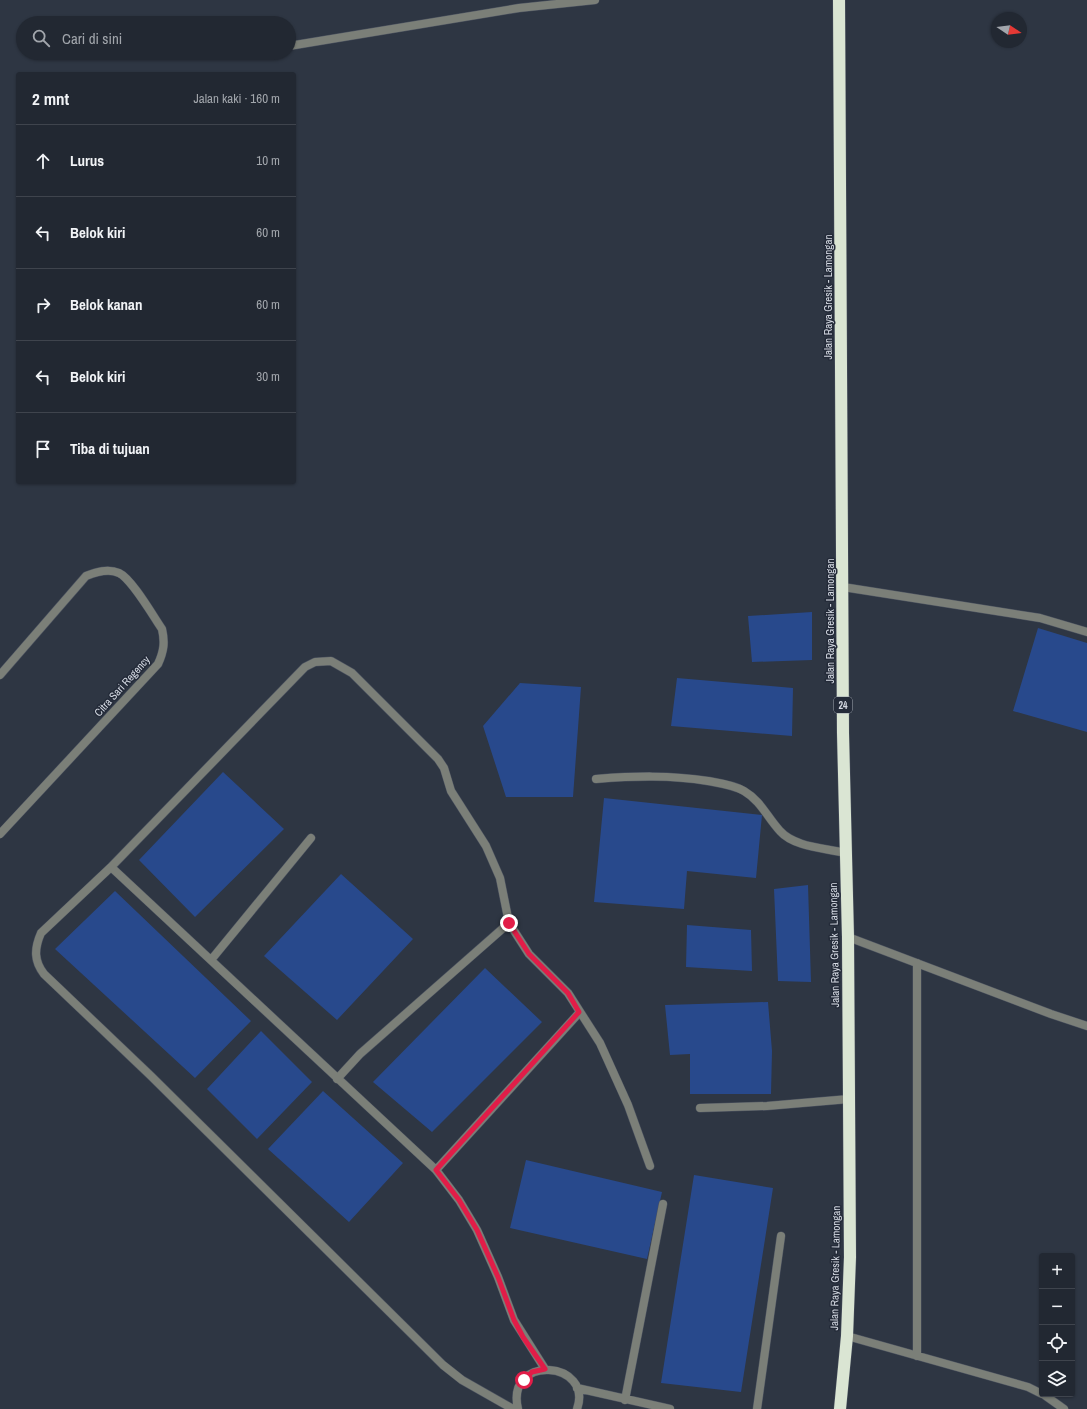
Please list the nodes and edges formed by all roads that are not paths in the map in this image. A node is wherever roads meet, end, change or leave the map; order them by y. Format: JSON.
{"nodes":[{"id":1,"x":595,"y":0,"type":"edge"},
{"id":2,"x":839,"y":0,"type":"edge"},
{"id":3,"x":519,"y":4,"type":"edge"},
{"id":4,"x":296,"y":45,"type":"edge"},
{"id":5,"x":843,"y":587,"type":"junction"},
{"id":6,"x":1087,"y":632,"type":"edge"},
{"id":7,"x":0,"y":675,"type":"edge"},
{"id":8,"x":596,"y":779,"type":"dead end"},
{"id":9,"x":0,"y":834,"type":"edge"},
{"id":10,"x":311,"y":838,"type":"dead end"},
{"id":11,"x":845,"y":853,"type":"junction"},
{"id":12,"x":111,"y":867,"type":"junction"},
{"id":13,"x":509,"y":923,"type":"junction"},
{"id":14,"x":848,"y":936,"type":"junction"},
{"id":15,"x":211,"y":960,"type":"junction"},
{"id":16,"x":917,"y":963,"type":"junction"},
{"id":17,"x":579,"y":1012,"type":"junction"},
{"id":18,"x":1087,"y":1026,"type":"edge"},
{"id":19,"x":337,"y":1079,"type":"junction"},
{"id":20,"x":849,"y":1099,"type":"junction"},
{"id":21,"x":700,"y":1108,"type":"dead end"},
{"id":22,"x":650,"y":1166,"type":"dead end"},
{"id":23,"x":436,"y":1170,"type":"junction"},
{"id":24,"x":663,"y":1204,"type":"dead end"},
{"id":25,"x":781,"y":1236,"type":"dead end"},
{"id":26,"x":847,"y":1336,"type":"junction"},
{"id":27,"x":917,"y":1356,"type":"junction"},
{"id":28,"x":545,"y":1369,"type":"junction"},
{"id":29,"x":577,"y":1388,"type":"junction"},
{"id":30,"x":1039,"y":1392,"type":"edge"},
{"id":31,"x":1046,"y":1397,"type":"edge"},
{"id":32,"x":625,"y":1400,"type":"junction"},
{"id":33,"x":513,"y":1409,"type":"edge"},
{"id":34,"x":518,"y":1409,"type":"edge"},
{"id":35,"x":577,"y":1409,"type":"edge"},
{"id":36,"x":670,"y":1409,"type":"edge"},
{"id":37,"x":757,"y":1409,"type":"edge"},
{"id":38,"x":840,"y":1409,"type":"edge"},
{"id":39,"x":1064,"y":1409,"type":"edge"}],
"edges":[{"from":1,"to":3,"type":"street"},
{"from":2,"to":5,"type":"highway","name":"Jalan Raya Gresik - Lamongan","number":"24"},
{"from":3,"to":4,"type":"street"},
{"from":5,"to":6,"type":"street"},
{"from":5,"to":11,"type":"highway","name":"Jalan Raya Gresik - Lamongan","number":"24"},
{"from":7,"to":9,"type":"street","name":"Citra Sari Regency"},
{"from":8,"to":11,"type":"street"},
{"from":10,"to":15,"type":"street"},
{"from":11,"to":14,"type":"highway","name":"Jalan Raya Gresik - Lamongan","number":"24"},
{"from":12,"to":13,"type":"street"},
{"from":12,"to":15,"type":"street"},
{"from":12,"to":33,"type":"street"},
{"from":13,"to":17,"type":"street"},
{"from":13,"to":19,"type":"street"},
{"from":14,"to":16,"type":"street"},
{"from":14,"to":20,"type":"highway","name":"Jalan Raya Gresik - Lamongan","number":"24"},
{"from":15,"to":19,"type":"street"},
{"from":16,"to":18,"type":"street"},
{"from":16,"to":27,"type":"street"},
{"from":17,"to":22,"type":"street"},
{"from":17,"to":23,"type":"street"},
{"from":19,"to":23,"type":"street"},
{"from":20,"to":21,"type":"street"},
{"from":20,"to":26,"type":"highway","name":"Jalan Raya Gresik - Lamongan","number":"24"},
{"from":23,"to":28,"type":"street"},
{"from":24,"to":32,"type":"street"},
{"from":25,"to":37,"type":"street"},
{"from":26,"to":27,"type":"street"},
{"from":26,"to":38,"type":"highway","name":"Jalan Raya Gresik - Lamongan","number":"24"},
{"from":27,"to":30,"type":"street"},
{"from":28,"to":29,"type":"street"},
{"from":28,"to":34,"type":"street"},
{"from":29,"to":32,"type":"street"},
{"from":29,"to":35,"type":"street"},
{"from":31,"to":39,"type":"street"},
{"from":32,"to":36,"type":"street"}]}
